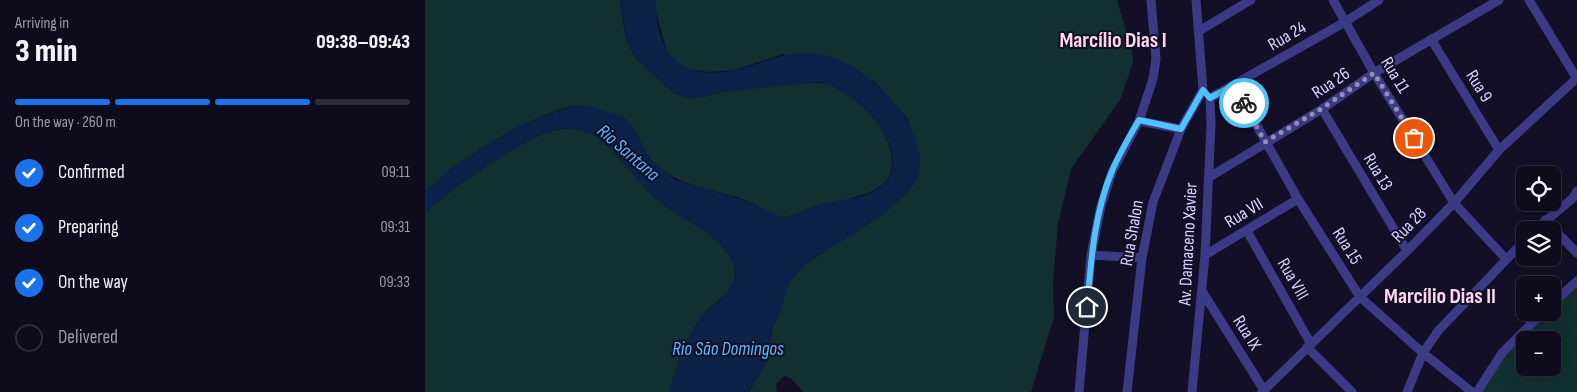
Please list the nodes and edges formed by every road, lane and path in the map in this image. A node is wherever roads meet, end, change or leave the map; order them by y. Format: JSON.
{"nodes":[{"id":1,"x":1151,"y":0,"type":"edge"},
{"id":2,"x":1196,"y":0,"type":"edge"},
{"id":3,"x":1251,"y":0,"type":"edge"},
{"id":4,"x":1333,"y":0,"type":"edge"},
{"id":5,"x":1379,"y":0,"type":"edge"},
{"id":6,"x":1499,"y":0,"type":"edge"},
{"id":7,"x":1529,"y":0,"type":"edge"},
{"id":8,"x":1345,"y":22,"type":"junction"},
{"id":9,"x":1199,"y":31,"type":"junction"},
{"id":10,"x":1431,"y":39,"type":"junction"},
{"id":11,"x":1374,"y":73,"type":"junction"},
{"id":12,"x":1577,"y":79,"type":"edge"},
{"id":13,"x":1234,"y":85,"type":"junction"},
{"id":14,"x":1203,"y":90,"type":"junction"},
{"id":15,"x":1210,"y":98,"type":"junction"},
{"id":16,"x":1321,"y":109,"type":"junction"},
{"id":17,"x":1139,"y":120,"type":"junction"},
{"id":18,"x":1181,"y":129,"type":"junction"},
{"id":19,"x":1265,"y":142,"type":"junction"},
{"id":20,"x":1499,"y":150,"type":"junction"},
{"id":21,"x":1207,"y":178,"type":"junction"},
{"id":22,"x":1575,"y":195,"type":"edge"},
{"id":23,"x":1298,"y":199,"type":"junction"},
{"id":24,"x":1454,"y":203,"type":"junction"},
{"id":25,"x":1545,"y":220,"type":"joint"},
{"id":26,"x":1247,"y":231,"type":"junction"},
{"id":27,"x":1516,"y":249,"type":"edge"},
{"id":28,"x":1407,"y":251,"type":"junction"},
{"id":29,"x":1577,"y":253,"type":"edge"},
{"id":30,"x":1091,"y":255,"type":"junction"},
{"id":31,"x":1205,"y":255,"type":"junction"},
{"id":32,"x":1142,"y":258,"type":"junction"},
{"id":33,"x":1506,"y":259,"type":"junction"},
{"id":34,"x":1577,"y":280,"type":"edge"},
{"id":35,"x":1202,"y":292,"type":"junction"},
{"id":36,"x":1561,"y":295,"type":"edge"},
{"id":37,"x":1360,"y":297,"type":"junction"},
{"id":38,"x":1534,"y":321,"type":"edge"},
{"id":39,"x":1309,"y":346,"type":"junction"},
{"id":40,"x":1423,"y":353,"type":"junction"},
{"id":41,"x":1264,"y":391,"type":"edge"},
{"id":42,"x":1079,"y":392,"type":"edge"},
{"id":43,"x":1127,"y":392,"type":"edge"},
{"id":44,"x":1191,"y":392,"type":"edge"},
{"id":45,"x":1352,"y":392,"type":"edge"},
{"id":46,"x":1407,"y":392,"type":"edge"},
{"id":47,"x":1472,"y":392,"type":"edge"},
{"id":48,"x":1477,"y":392,"type":"edge"}],
"edges":[{"from":1,"to":17,"type":"street"},
{"from":2,"to":9,"type":"street"},
{"from":3,"to":9,"type":"street"},
{"from":4,"to":8,"type":"street","name":"Rua 11"},
{"from":5,"to":8,"type":"street","name":"Rua 24"},
{"from":6,"to":10,"type":"street","name":"Rua 26"},
{"from":7,"to":12,"type":"street"},
{"from":8,"to":11,"type":"street","name":"Rua 11"},
{"from":8,"to":13,"type":"street","name":"Rua 24"},
{"from":9,"to":14,"type":"street"},
{"from":10,"to":11,"type":"street","name":"Rua 26"},
{"from":10,"to":20,"type":"street","name":"Rua 9"},
{"from":11,"to":16,"type":"street","name":"Rua 26"},
{"from":11,"to":24,"type":"street","name":"Rua 11"},
{"from":12,"to":20,"type":"street","name":"Rua 28"},
{"from":13,"to":15,"type":"street","name":"Rua 24"},
{"from":13,"to":19,"type":"street","name":"Rua 15"},
{"from":14,"to":15,"type":"street"},
{"from":14,"to":18,"type":"street","name":"Rua Shalon"},
{"from":15,"to":21,"type":"street","name":"Av. Damaceno Xavier"},
{"from":16,"to":19,"type":"street","name":"Rua 26"},
{"from":16,"to":28,"type":"street","name":"Rua 13"},
{"from":17,"to":18,"type":"street"},
{"from":17,"to":30,"type":"street"},
{"from":18,"to":32,"type":"street","name":"Rua Shalon"},
{"from":19,"to":21,"type":"street","name":"Rua 26"},
{"from":19,"to":23,"type":"street","name":"Rua 15"},
{"from":20,"to":24,"type":"street","name":"Rua 28"},
{"from":21,"to":31,"type":"street","name":"Av. Damaceno Xavier"},
{"from":22,"to":25,"type":"street"},
{"from":23,"to":26,"type":"street","name":"Rua VII"},
{"from":23,"to":37,"type":"street","name":"Rua 15"},
{"from":24,"to":28,"type":"street","name":"Rua 28"},
{"from":24,"to":33,"type":"street","name":"Rua 11"},
{"from":25,"to":29,"type":"street"},
{"from":26,"to":31,"type":"street","name":"Rua VII"},
{"from":26,"to":39,"type":"street","name":"Rua VIII"},
{"from":27,"to":33,"type":"street"},
{"from":28,"to":37,"type":"street","name":"Rua 28"},
{"from":30,"to":32,"type":"street"},
{"from":30,"to":42,"type":"street"},
{"from":31,"to":35,"type":"street","name":"Av. Damaceno Xavier"},
{"from":32,"to":43,"type":"street","name":"Rua Shalon"},
{"from":33,"to":40,"type":"street"},
{"from":34,"to":36,"type":"street"},
{"from":35,"to":41,"type":"street","name":"Rua IX"},
{"from":35,"to":44,"type":"street","name":"Av. Damaceno Xavier"},
{"from":37,"to":39,"type":"street","name":"Rua 28"},
{"from":37,"to":40,"type":"street","name":"Rua 15"},
{"from":38,"to":48,"type":"street"},
{"from":39,"to":41,"type":"street","name":"Rua 28"},
{"from":39,"to":45,"type":"street","name":"Rua VIII"},
{"from":40,"to":46,"type":"street"},
{"from":40,"to":47,"type":"street","name":"Rua 15"}]}
